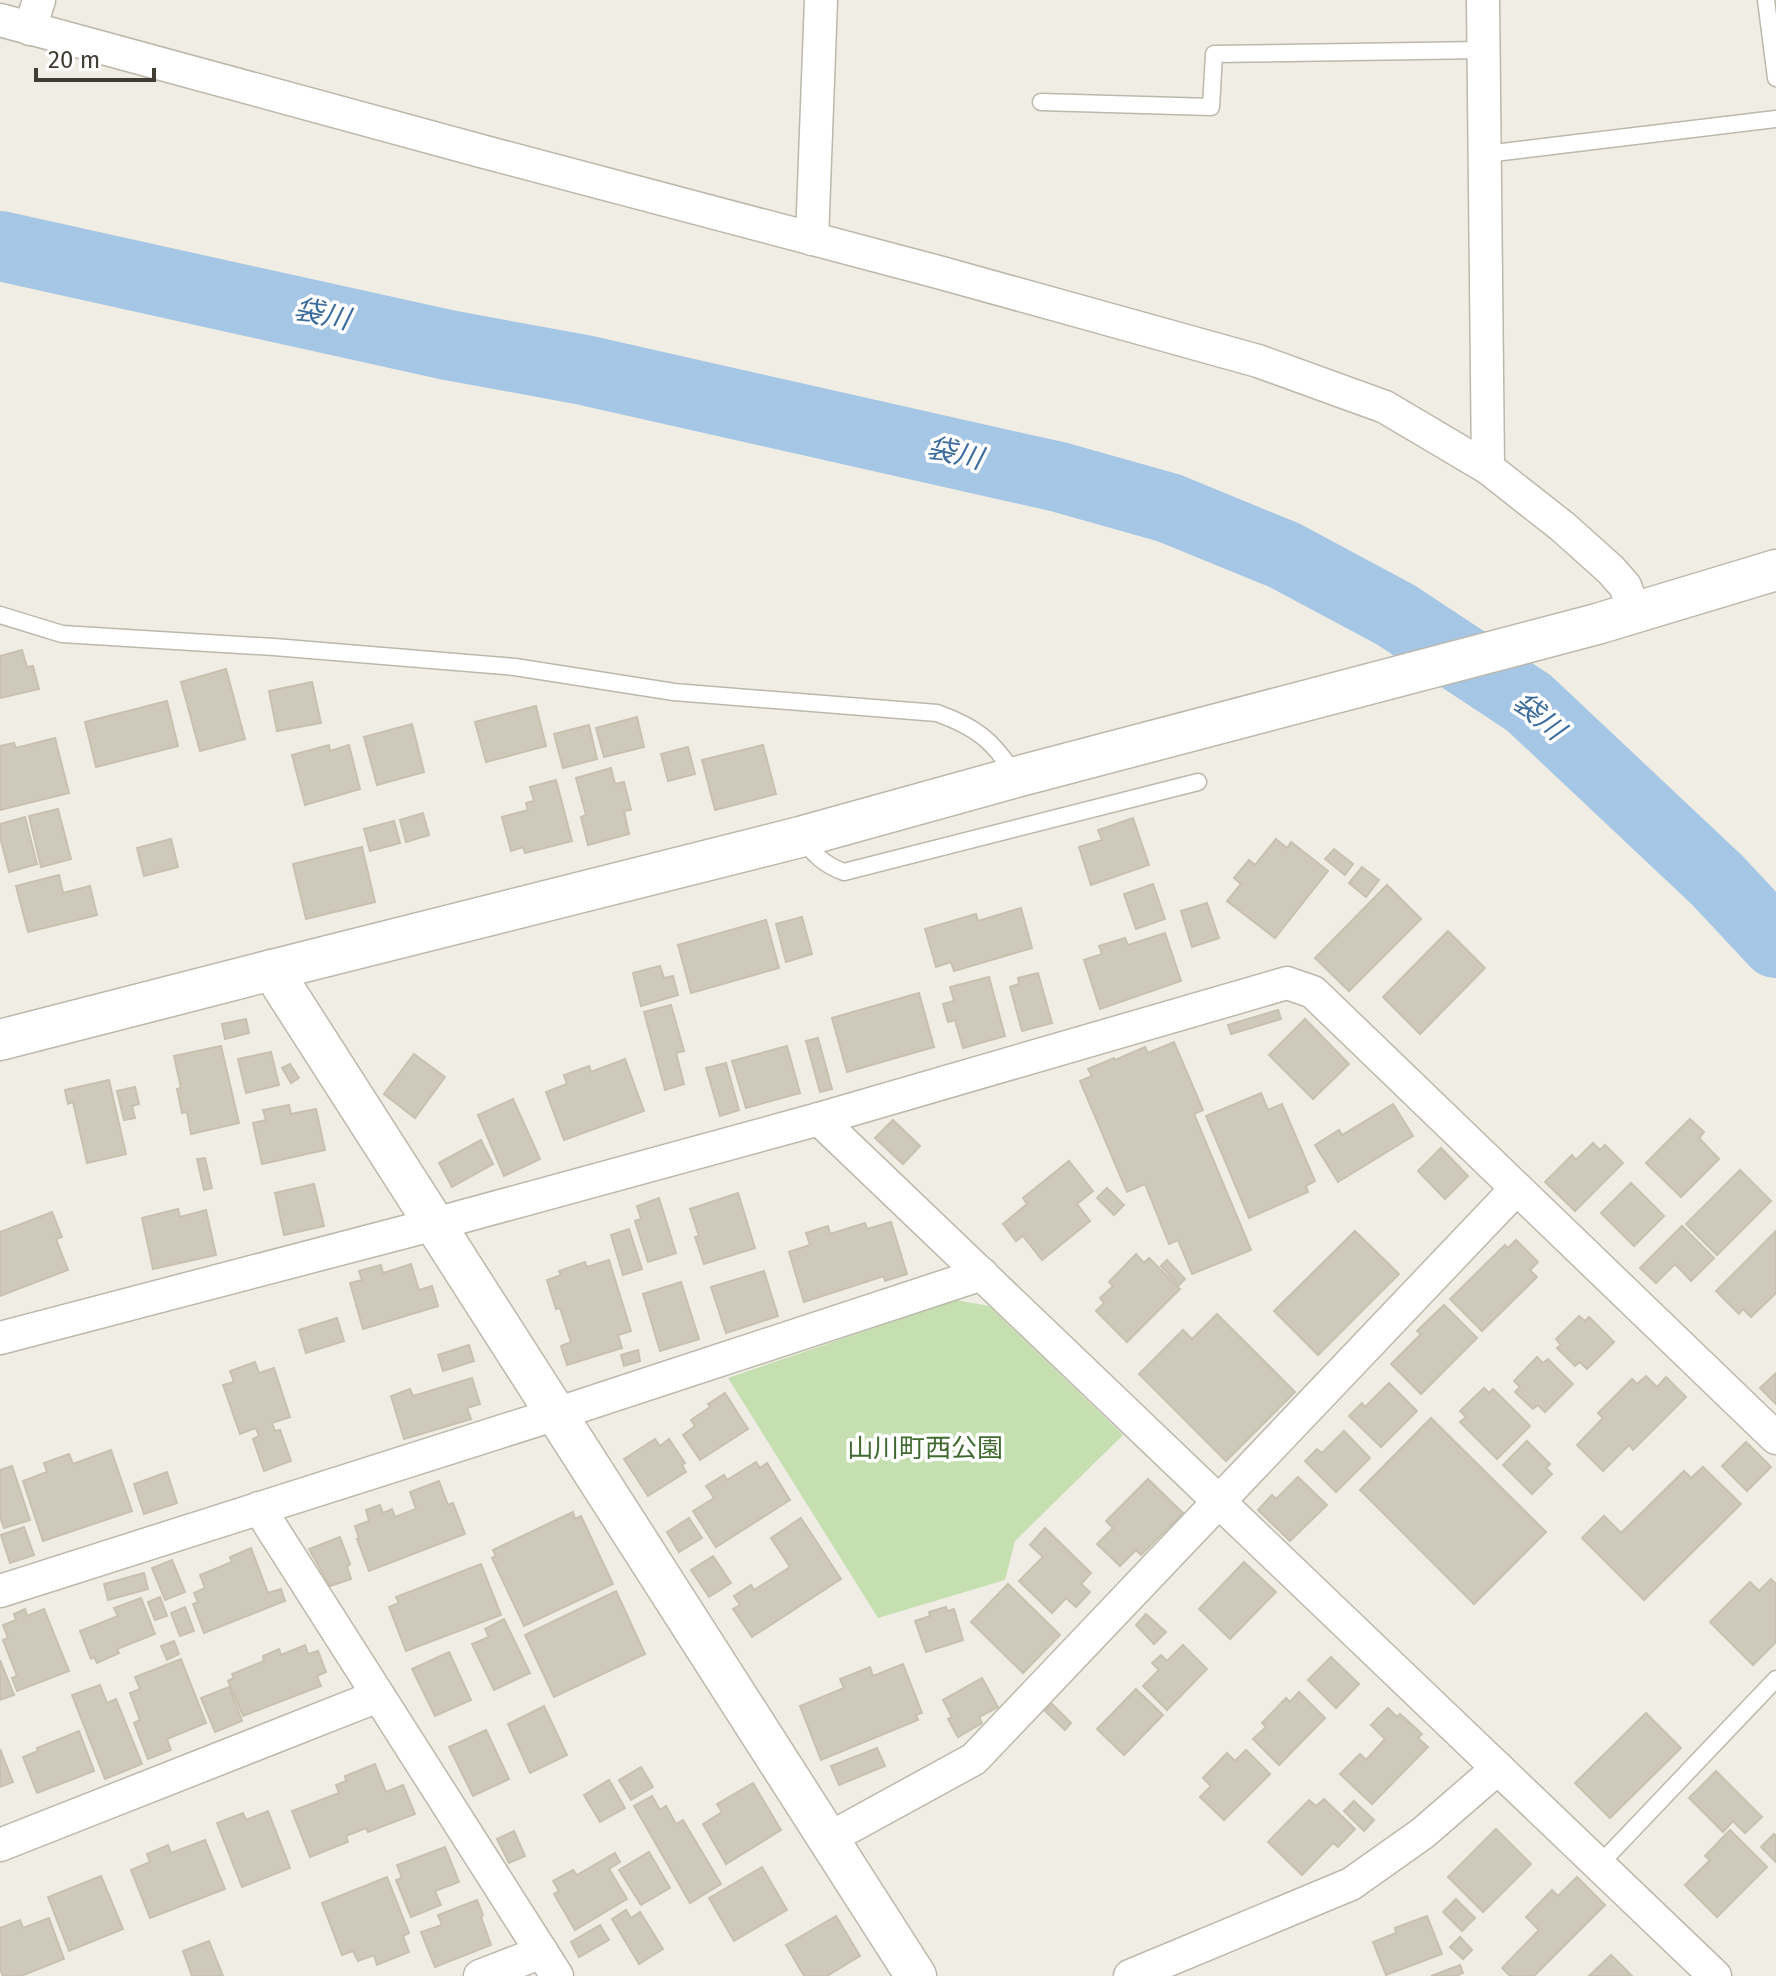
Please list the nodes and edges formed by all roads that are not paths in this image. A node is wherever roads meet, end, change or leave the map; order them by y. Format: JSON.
{"nodes":[{"id":1,"x":821,"y":0,"type":"edge"},
{"id":2,"x":1483,"y":0,"type":"edge"},
{"id":3,"x":1766,"y":0,"type":"edge"},
{"id":4,"x":23,"y":16,"type":"edge"},
{"id":5,"x":1484,"y":50,"type":"junction"},
{"id":6,"x":1776,"y":78,"type":"edge"},
{"id":7,"x":1041,"y":102,"type":"dead end"},
{"id":8,"x":1776,"y":119,"type":"edge"},
{"id":9,"x":1486,"y":154,"type":"junction"},
{"id":10,"x":812,"y":239,"type":"junction"},
{"id":11,"x":1488,"y":468,"type":"junction"},
{"id":12,"x":1776,"y":570,"type":"edge"},
{"id":13,"x":1635,"y":612,"type":"junction"},
{"id":14,"x":0,"y":615,"type":"edge"},
{"id":15,"x":1016,"y":777,"type":"junction"},
{"id":16,"x":1198,"y":782,"type":"dead end"},
{"id":17,"x":800,"y":837,"type":"junction"},
{"id":18,"x":272,"y":970,"type":"junction"},
{"id":19,"x":0,"y":1040,"type":"edge"},
{"id":20,"x":819,"y":1119,"type":"junction"},
{"id":21,"x":1516,"y":1189,"type":"junction"},
{"id":22,"x":435,"y":1224,"type":"junction"},
{"id":23,"x":982,"y":1274,"type":"junction"},
{"id":24,"x":0,"y":1338,"type":"edge"},
{"id":25,"x":556,"y":1414,"type":"junction"},
{"id":26,"x":1776,"y":1438,"type":"edge"},
{"id":27,"x":1219,"y":1501,"type":"junction"},
{"id":28,"x":259,"y":1508,"type":"junction"},
{"id":29,"x":0,"y":1591,"type":"edge"},
{"id":30,"x":1776,"y":1679,"type":"edge"},
{"id":31,"x":378,"y":1696,"type":"junction"},
{"id":32,"x":1498,"y":1768,"type":"junction"},
{"id":33,"x":828,"y":1839,"type":"junction"},
{"id":34,"x":0,"y":1845,"type":"edge"},
{"id":35,"x":1599,"y":1865,"type":"junction"},
{"id":36,"x":550,"y":1964,"type":"edge"},
{"id":37,"x":480,"y":1976,"type":"edge"},
{"id":38,"x":916,"y":1976,"type":"edge"},
{"id":39,"x":1130,"y":1976,"type":"edge"},
{"id":40,"x":1715,"y":1976,"type":"edge"}],
"edges":[{"from":1,"to":10,"type":"street"},
{"from":2,"to":5,"type":"street"},
{"from":3,"to":6,"type":"lane"},
{"from":4,"to":10,"type":"street"},
{"from":5,"to":7,"type":"lane"},
{"from":5,"to":9,"type":"street"},
{"from":8,"to":9,"type":"lane"},
{"from":9,"to":11,"type":"street"},
{"from":10,"to":11,"type":"street"},
{"from":11,"to":13,"type":"street"},
{"from":12,"to":13,"type":"street"},
{"from":13,"to":15,"type":"street"},
{"from":14,"to":15,"type":"lane"},
{"from":15,"to":17,"type":"street"},
{"from":16,"to":17,"type":"lane"},
{"from":17,"to":18,"type":"street"},
{"from":18,"to":19,"type":"street"},
{"from":18,"to":22,"type":"street"},
{"from":20,"to":21,"type":"street"},
{"from":20,"to":22,"type":"street"},
{"from":20,"to":23,"type":"street"},
{"from":21,"to":26,"type":"street"},
{"from":21,"to":27,"type":"street"},
{"from":22,"to":24,"type":"street"},
{"from":22,"to":25,"type":"street"},
{"from":23,"to":25,"type":"street"},
{"from":23,"to":27,"type":"street"},
{"from":25,"to":28,"type":"street"},
{"from":25,"to":33,"type":"street"},
{"from":27,"to":32,"type":"street"},
{"from":27,"to":33,"type":"street"},
{"from":28,"to":29,"type":"street"},
{"from":28,"to":31,"type":"street"},
{"from":30,"to":35,"type":"lane"},
{"from":31,"to":34,"type":"street"},
{"from":31,"to":36,"type":"street"},
{"from":32,"to":35,"type":"street"},
{"from":32,"to":39,"type":"street"},
{"from":33,"to":38,"type":"street"},
{"from":35,"to":40,"type":"street"},
{"from":36,"to":37,"type":"street"}]}
